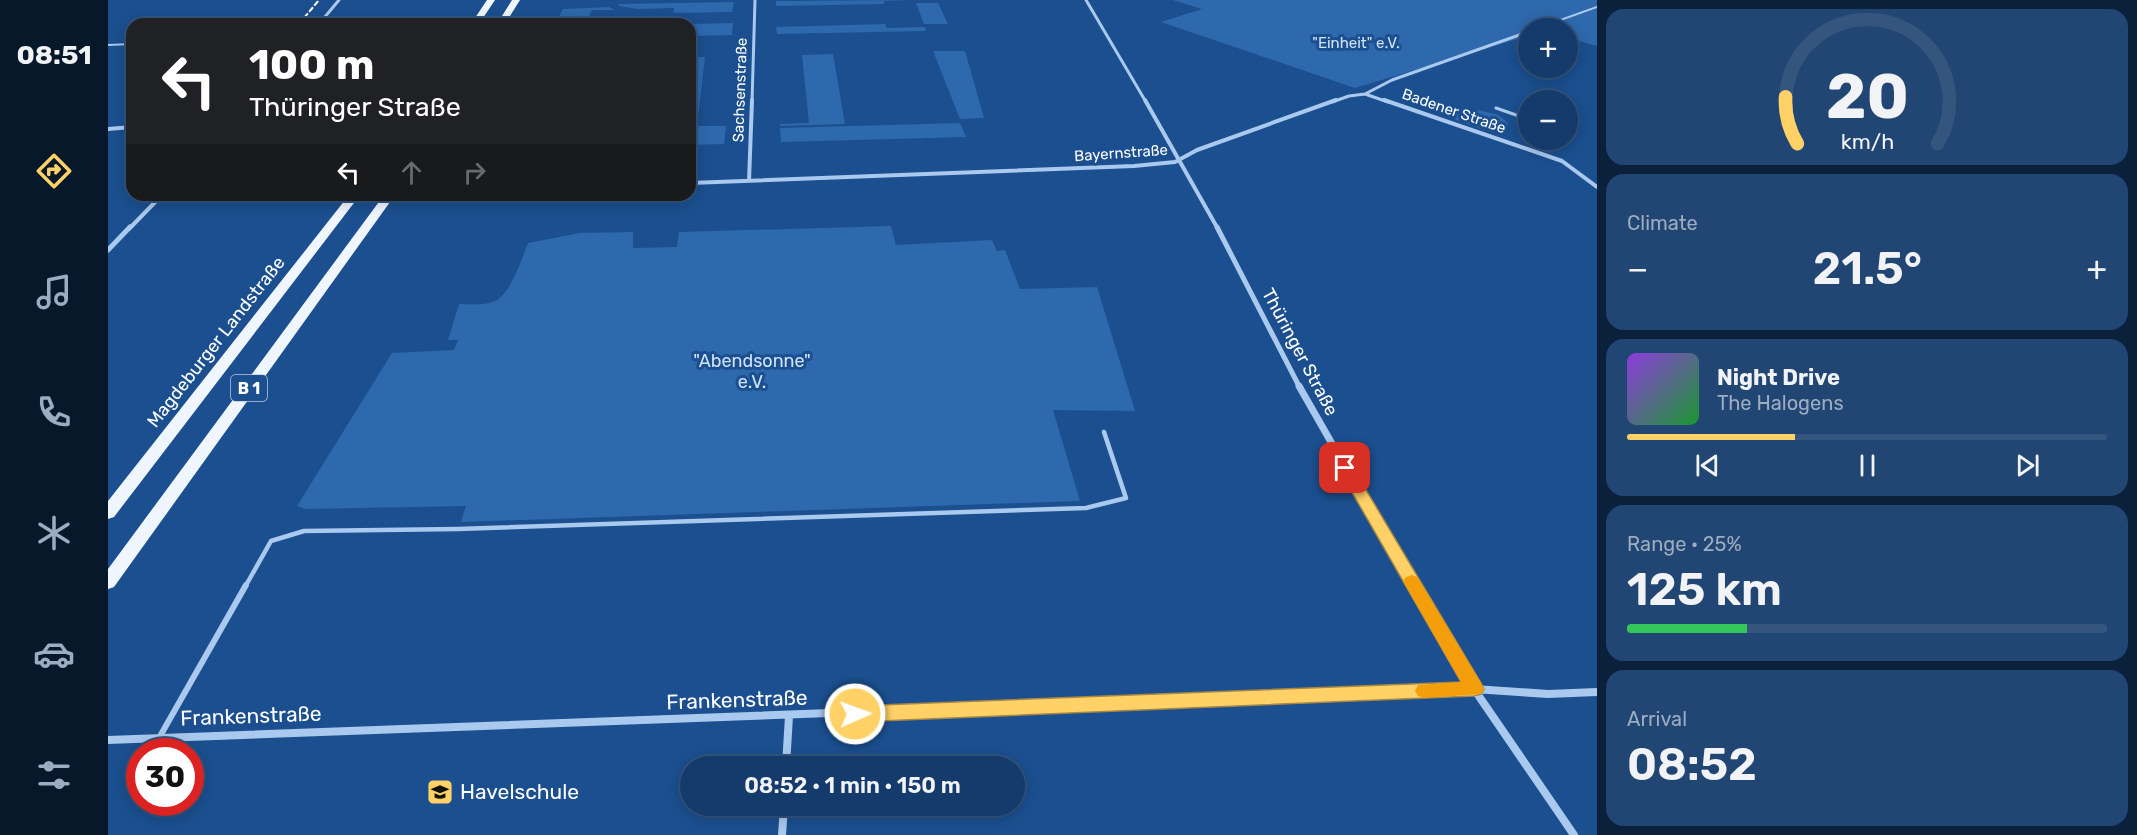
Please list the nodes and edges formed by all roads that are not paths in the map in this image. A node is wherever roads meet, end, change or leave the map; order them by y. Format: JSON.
{"nodes":[{"id":1,"x":339,"y":0,"type":"edge"},
{"id":2,"x":491,"y":0,"type":"edge"},
{"id":3,"x":516,"y":0,"type":"edge"},
{"id":4,"x":755,"y":0,"type":"edge"},
{"id":5,"x":1086,"y":0,"type":"edge"},
{"id":6,"x":1597,"y":7,"type":"edge"},
{"id":7,"x":324,"y":18,"type":"edge"},
{"id":8,"x":479,"y":18,"type":"edge"},
{"id":9,"x":505,"y":18,"type":"edge"},
{"id":10,"x":1566,"y":18,"type":"edge"},
{"id":11,"x":1518,"y":36,"type":"edge"},
{"id":12,"x":126,"y":44,"type":"edge"},
{"id":13,"x":108,"y":45,"type":"edge"},
{"id":14,"x":1365,"y":94,"type":"junction"},
{"id":15,"x":1496,"y":108,"type":"dead end"},
{"id":16,"x":1518,"y":118,"type":"edge"},
{"id":17,"x":126,"y":127,"type":"edge"},
{"id":18,"x":108,"y":129,"type":"edge"},
{"id":19,"x":1179,"y":158,"type":"junction"},
{"id":20,"x":749,"y":181,"type":"junction"},
{"id":21,"x":696,"y":183,"type":"edge"},
{"id":22,"x":1597,"y":188,"type":"edge"},
{"id":23,"x":156,"y":201,"type":"edge"},
{"id":24,"x":350,"y":201,"type":"edge"},
{"id":25,"x":386,"y":201,"type":"edge"},
{"id":26,"x":108,"y":250,"type":"edge"},
{"id":27,"x":1104,"y":432,"type":"dead end"},
{"id":28,"x":108,"y":513,"type":"edge"},
{"id":29,"x":108,"y":582,"type":"edge"},
{"id":30,"x":1474,"y":689,"type":"junction"},
{"id":31,"x":1597,"y":692,"type":"edge"},
{"id":32,"x":789,"y":716,"type":"junction"},
{"id":33,"x":159,"y":738,"type":"joint"},
{"id":34,"x":126,"y":739,"type":"edge"},
{"id":35,"x":108,"y":740,"type":"edge"},
{"id":36,"x":787,"y":756,"type":"edge"},
{"id":37,"x":783,"y":816,"type":"edge"},
{"id":38,"x":782,"y":835,"type":"edge"},
{"id":39,"x":1574,"y":835,"type":"edge"}],
"edges":[{"from":1,"to":7,"type":"street"},
{"from":2,"to":8,"type":"main road"},
{"from":3,"to":9,"type":"main road"},
{"from":4,"to":20,"type":"street","name":"Sachsenstraße"},
{"from":5,"to":19,"type":"street","name":"Thüringer Straße"},
{"from":6,"to":10,"type":"lane"},
{"from":11,"to":14,"type":"street","name":"Bayernstraße"},
{"from":12,"to":13,"type":"lane"},
{"from":14,"to":19,"type":"street","name":"Bayernstraße"},
{"from":14,"to":22,"type":"street","name":"Badener Straße"},
{"from":15,"to":16,"type":"lane"},
{"from":17,"to":18,"type":"street"},
{"from":19,"to":20,"type":"street","name":"Bayernstraße"},
{"from":19,"to":30,"type":"street","name":"Thüringer Straße"},
{"from":20,"to":21,"type":"street","name":"Bayernstraße"},
{"from":23,"to":26,"type":"street"},
{"from":24,"to":28,"type":"main road","name":"Magdeburger Landstraße","number":"B 1"},
{"from":25,"to":29,"type":"main road","number":"B 1"},
{"from":27,"to":33,"type":"lane"},
{"from":30,"to":31,"type":"street","name":"Frankenstraße"},
{"from":30,"to":32,"type":"street","name":"Frankenstraße"},
{"from":30,"to":39,"type":"street","name":"Thüringer Straße"},
{"from":32,"to":33,"type":"street","name":"Frankenstraße"},
{"from":32,"to":36,"type":"street"},
{"from":34,"to":35,"type":"street","name":"Frankenstraße"},
{"from":37,"to":38,"type":"street"}]}
